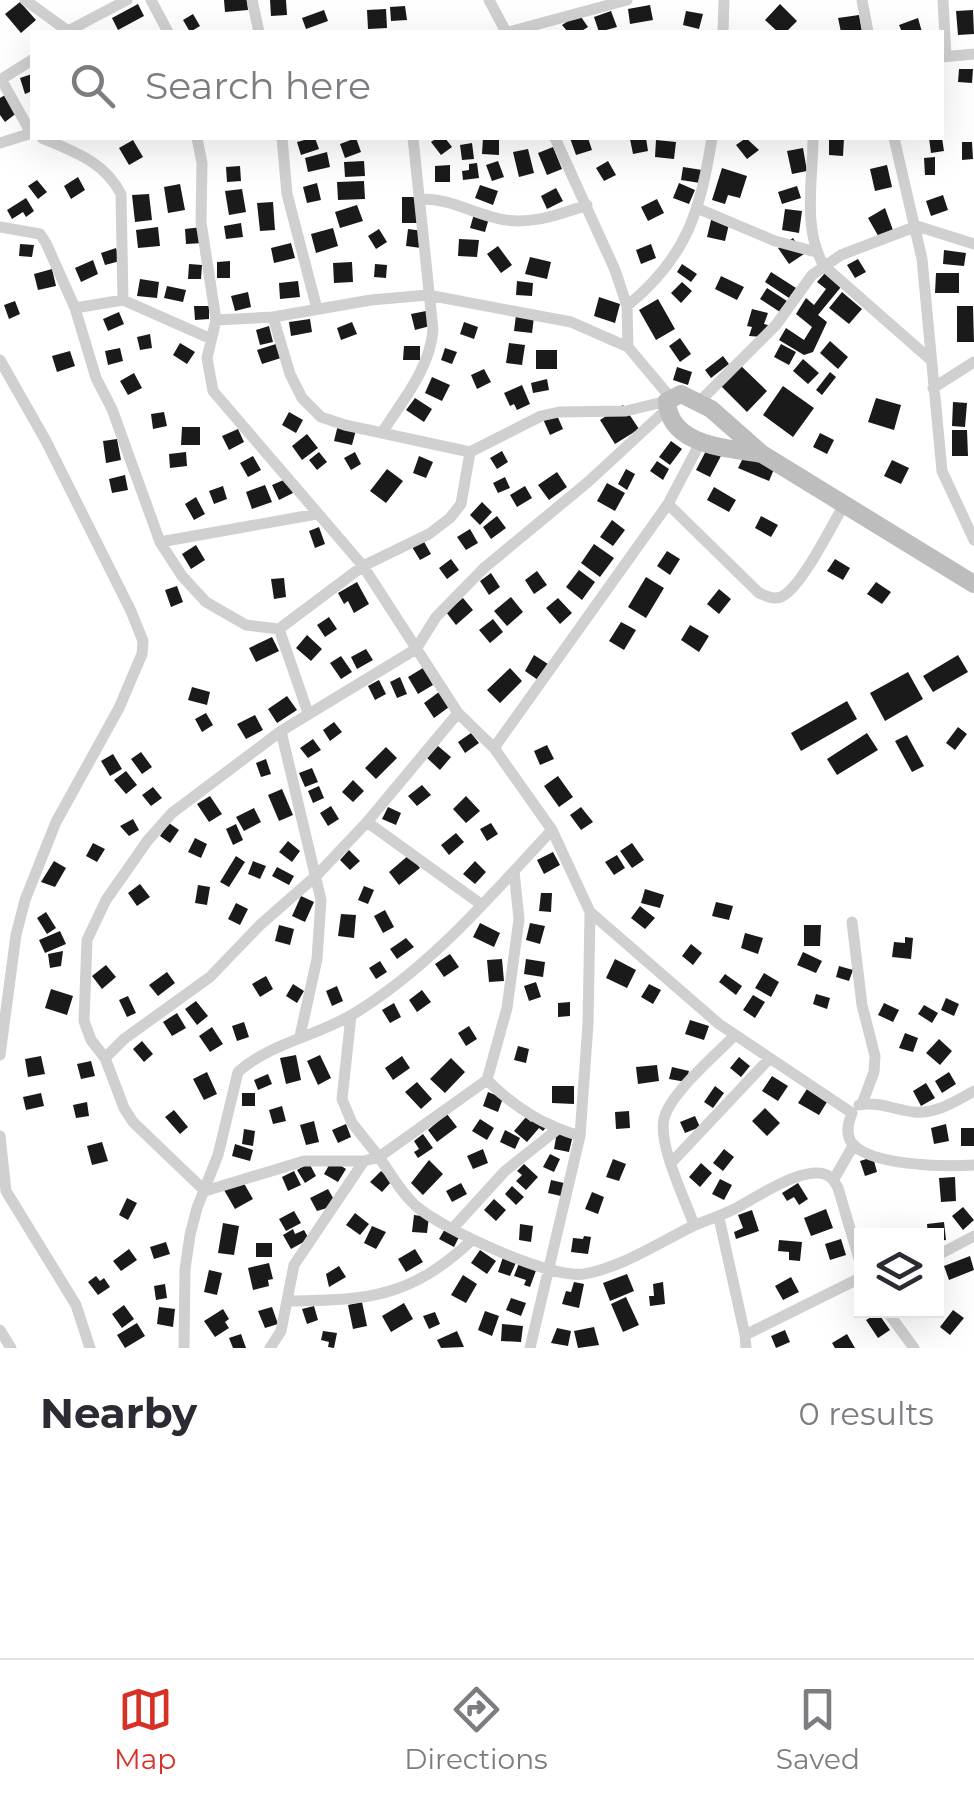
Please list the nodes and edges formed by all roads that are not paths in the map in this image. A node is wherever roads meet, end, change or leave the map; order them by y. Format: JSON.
{"nodes":[{"id":1,"x":25,"y":0,"type":"edge"},
{"id":2,"x":127,"y":0,"type":"edge"},
{"id":3,"x":151,"y":0,"type":"edge"},
{"id":4,"x":252,"y":0,"type":"edge"},
{"id":5,"x":489,"y":0,"type":"edge"},
{"id":6,"x":627,"y":0,"type":"edge"},
{"id":7,"x":724,"y":0,"type":"edge"},
{"id":8,"x":862,"y":0,"type":"edge"},
{"id":9,"x":943,"y":0,"type":"edge"},
{"id":10,"x":64,"y":30,"type":"edge"},
{"id":11,"x":71,"y":30,"type":"edge"},
{"id":12,"x":167,"y":30,"type":"edge"},
{"id":13,"x":259,"y":30,"type":"edge"},
{"id":14,"x":506,"y":30,"type":"edge"},
{"id":15,"x":514,"y":30,"type":"edge"},
{"id":16,"x":722,"y":30,"type":"edge"},
{"id":17,"x":868,"y":30,"type":"edge"},
{"id":18,"x":944,"y":30,"type":"edge"},
{"id":19,"x":974,"y":54,"type":"edge"},
{"id":20,"x":944,"y":56,"type":"edge"},
{"id":21,"x":30,"y":61,"type":"edge"},
{"id":22,"x":0,"y":80,"type":"edge"},
{"id":23,"x":30,"y":126,"type":"edge"},
{"id":24,"x":30,"y":135,"type":"edge"},
{"id":25,"x":48,"y":140,"type":"edge"},
{"id":26,"x":197,"y":140,"type":"edge"},
{"id":27,"x":284,"y":140,"type":"edge"},
{"id":28,"x":413,"y":140,"type":"edge"},
{"id":29,"x":556,"y":140,"type":"edge"},
{"id":30,"x":712,"y":140,"type":"edge"},
{"id":31,"x":813,"y":140,"type":"edge"},
{"id":32,"x":895,"y":140,"type":"edge"},
{"id":33,"x":0,"y":142,"type":"edge"},
{"id":34,"x":422,"y":200,"type":"junction"},
{"id":35,"x":586,"y":204,"type":"junction"},
{"id":36,"x":698,"y":209,"type":"junction"},
{"id":37,"x":917,"y":226,"type":"junction"},
{"id":38,"x":0,"y":227,"type":"edge"},
{"id":39,"x":974,"y":244,"type":"edge"},
{"id":40,"x":816,"y":252,"type":"junction"},
{"id":41,"x":824,"y":266,"type":"junction"},
{"id":42,"x":428,"y":295,"type":"junction"},
{"id":43,"x":123,"y":300,"type":"junction"},
{"id":44,"x":627,"y":306,"type":"junction"},
{"id":45,"x":75,"y":308,"type":"junction"},
{"id":46,"x":316,"y":309,"type":"junction"},
{"id":47,"x":273,"y":317,"type":"junction"},
{"id":48,"x":216,"y":320,"type":"junction"},
{"id":49,"x":210,"y":338,"type":"junction"},
{"id":50,"x":628,"y":347,"type":"junction"},
{"id":51,"x":0,"y":360,"type":"edge"},
{"id":52,"x":931,"y":360,"type":"junction"},
{"id":53,"x":974,"y":362,"type":"edge"},
{"id":54,"x":933,"y":388,"type":"junction"},
{"id":55,"x":700,"y":401,"type":"junction"},
{"id":56,"x":668,"y":402,"type":"junction"},
{"id":57,"x":383,"y":431,"type":"junction"},
{"id":58,"x":700,"y":442,"type":"junction"},
{"id":59,"x":470,"y":452,"type":"junction"},
{"id":60,"x":762,"y":454,"type":"junction"},
{"id":61,"x":845,"y":503,"type":"junction"},
{"id":62,"x":668,"y":504,"type":"junction"},
{"id":63,"x":317,"y":514,"type":"junction"},
{"id":64,"x":974,"y":540,"type":"edge"},
{"id":65,"x":160,"y":542,"type":"junction"},
{"id":66,"x":362,"y":566,"type":"junction"},
{"id":67,"x":974,"y":584,"type":"edge"},
{"id":68,"x":279,"y":629,"type":"junction"},
{"id":69,"x":416,"y":649,"type":"junction"},
{"id":70,"x":308,"y":713,"type":"junction"},
{"id":71,"x":458,"y":713,"type":"junction"},
{"id":72,"x":281,"y":732,"type":"junction"},
{"id":73,"x":494,"y":748,"type":"junction"},
{"id":74,"x":367,"y":822,"type":"junction"},
{"id":75,"x":552,"y":830,"type":"junction"},
{"id":76,"x":514,"y":871,"type":"junction"},
{"id":77,"x":317,"y":875,"type":"junction"},
{"id":78,"x":482,"y":905,"type":"junction"},
{"id":79,"x":590,"y":912,"type":"junction"},
{"id":80,"x":852,"y":922,"type":"dead end"},
{"id":81,"x":351,"y":1016,"type":"junction"},
{"id":82,"x":735,"y":1035,"type":"junction"},
{"id":83,"x":300,"y":1036,"type":"junction"},
{"id":84,"x":0,"y":1055,"type":"edge"},
{"id":85,"x":105,"y":1058,"type":"junction"},
{"id":86,"x":769,"y":1058,"type":"junction"},
{"id":87,"x":487,"y":1080,"type":"junction"},
{"id":88,"x":974,"y":1091,"type":"edge"},
{"id":89,"x":862,"y":1104,"type":"junction"},
{"id":90,"x":852,"y":1113,"type":"junction"},
{"id":91,"x":558,"y":1129,"type":"junction"},
{"id":92,"x":0,"y":1136,"type":"edge"},
{"id":93,"x":580,"y":1136,"type":"junction"},
{"id":94,"x":853,"y":1146,"type":"junction"},
{"id":95,"x":379,"y":1157,"type":"junction"},
{"id":96,"x":364,"y":1161,"type":"junction"},
{"id":97,"x":672,"y":1162,"type":"junction"},
{"id":98,"x":974,"y":1165,"type":"edge"},
{"id":99,"x":834,"y":1179,"type":"junction"},
{"id":100,"x":205,"y":1191,"type":"junction"},
{"id":101,"x":719,"y":1218,"type":"junction"},
{"id":102,"x":694,"y":1225,"type":"junction"},
{"id":103,"x":453,"y":1228,"type":"junction"},
{"id":104,"x":974,"y":1236,"type":"edge"},
{"id":105,"x":472,"y":1240,"type":"junction"},
{"id":106,"x":854,"y":1243,"type":"edge"},
{"id":107,"x":944,"y":1252,"type":"edge"},
{"id":108,"x":548,"y":1269,"type":"junction"},
{"id":109,"x":854,"y":1281,"type":"edge"},
{"id":110,"x":288,"y":1301,"type":"junction"},
{"id":111,"x":892,"y":1318,"type":"edge"},
{"id":112,"x":0,"y":1330,"type":"edge"},
{"id":113,"x":746,"y":1342,"type":"edge"},
{"id":114,"x":11,"y":1348,"type":"edge"},
{"id":115,"x":90,"y":1348,"type":"edge"},
{"id":116,"x":184,"y":1348,"type":"edge"},
{"id":117,"x":270,"y":1348,"type":"edge"},
{"id":118,"x":530,"y":1348,"type":"edge"},
{"id":119,"x":914,"y":1348,"type":"edge"}],
"edges":[{"from":1,"to":10,"type":"street"},
{"from":2,"to":11,"type":"street"},
{"from":3,"to":12,"type":"street"},
{"from":4,"to":13,"type":"street"},
{"from":5,"to":14,"type":"street"},
{"from":6,"to":15,"type":"street"},
{"from":7,"to":16,"type":"street"},
{"from":8,"to":17,"type":"street"},
{"from":9,"to":18,"type":"street"},
{"from":19,"to":20,"type":"street"},
{"from":21,"to":22,"type":"street"},
{"from":22,"to":23,"type":"street"},
{"from":24,"to":33,"type":"street"},
{"from":25,"to":43,"type":"street"},
{"from":26,"to":48,"type":"street"},
{"from":27,"to":46,"type":"street"},
{"from":28,"to":34,"type":"street"},
{"from":29,"to":35,"type":"street"},
{"from":30,"to":36,"type":"street"},
{"from":31,"to":40,"type":"street"},
{"from":32,"to":37,"type":"street"},
{"from":34,"to":35,"type":"street"},
{"from":34,"to":42,"type":"street"},
{"from":35,"to":44,"type":"street"},
{"from":36,"to":40,"type":"street"},
{"from":36,"to":44,"type":"street"},
{"from":37,"to":39,"type":"street"},
{"from":37,"to":41,"type":"street"},
{"from":37,"to":52,"type":"street"},
{"from":38,"to":45,"type":"street"},
{"from":40,"to":41,"type":"street"},
{"from":41,"to":52,"type":"street"},
{"from":41,"to":55,"type":"street"},
{"from":42,"to":46,"type":"street"},
{"from":42,"to":50,"type":"street"},
{"from":42,"to":57,"type":"street"},
{"from":43,"to":45,"type":"street"},
{"from":43,"to":49,"type":"street"},
{"from":44,"to":50,"type":"street"},
{"from":45,"to":65,"type":"street"},
{"from":46,"to":47,"type":"street"},
{"from":47,"to":48,"type":"street"},
{"from":47,"to":57,"type":"street"},
{"from":48,"to":49,"type":"street"},
{"from":49,"to":63,"type":"street"},
{"from":50,"to":56,"type":"street"},
{"from":51,"to":84,"type":"street"},
{"from":52,"to":54,"type":"street"},
{"from":53,"to":54,"type":"street"},
{"from":54,"to":64,"type":"street"},
{"from":55,"to":56,"type":"street"},
{"from":55,"to":60,"type":"street"},
{"from":56,"to":58,"type":"street"},
{"from":56,"to":59,"type":"street"},
{"from":56,"to":69,"type":"street"},
{"from":57,"to":59,"type":"street"},
{"from":58,"to":60,"type":"street"},
{"from":58,"to":62,"type":"street"},
{"from":59,"to":66,"type":"street"},
{"from":60,"to":61,"type":"street"},
{"from":61,"to":62,"type":"street"},
{"from":61,"to":67,"type":"street"},
{"from":62,"to":73,"type":"street"},
{"from":63,"to":65,"type":"street"},
{"from":63,"to":66,"type":"street"},
{"from":65,"to":68,"type":"street"},
{"from":66,"to":68,"type":"street"},
{"from":66,"to":69,"type":"street"},
{"from":68,"to":70,"type":"street"},
{"from":69,"to":70,"type":"street"},
{"from":69,"to":71,"type":"street"},
{"from":70,"to":72,"type":"street"},
{"from":71,"to":73,"type":"street"},
{"from":71,"to":74,"type":"street"},
{"from":72,"to":77,"type":"street"},
{"from":72,"to":85,"type":"street"},
{"from":73,"to":75,"type":"street"},
{"from":74,"to":77,"type":"street"},
{"from":74,"to":78,"type":"street"},
{"from":75,"to":76,"type":"street"},
{"from":75,"to":79,"type":"street"},
{"from":76,"to":78,"type":"street"},
{"from":76,"to":87,"type":"street"},
{"from":77,"to":83,"type":"street"},
{"from":77,"to":85,"type":"street"},
{"from":78,"to":81,"type":"street"},
{"from":79,"to":82,"type":"street"},
{"from":79,"to":93,"type":"street"},
{"from":80,"to":89,"type":"street"},
{"from":81,"to":83,"type":"street"},
{"from":81,"to":95,"type":"street"},
{"from":82,"to":86,"type":"street"},
{"from":82,"to":97,"type":"street"},
{"from":83,"to":100,"type":"street"},
{"from":85,"to":100,"type":"street"},
{"from":86,"to":90,"type":"street"},
{"from":86,"to":97,"type":"street"},
{"from":87,"to":91,"type":"street"},
{"from":87,"to":95,"type":"street"},
{"from":88,"to":89,"type":"street"},
{"from":89,"to":90,"type":"street"},
{"from":90,"to":94,"type":"street"},
{"from":91,"to":93,"type":"street"},
{"from":91,"to":103,"type":"street"},
{"from":92,"to":115,"type":"street"},
{"from":93,"to":108,"type":"street"},
{"from":94,"to":98,"type":"street"},
{"from":94,"to":99,"type":"street"},
{"from":95,"to":96,"type":"street"},
{"from":95,"to":103,"type":"street"},
{"from":96,"to":100,"type":"street"},
{"from":96,"to":110,"type":"street"},
{"from":97,"to":102,"type":"street"},
{"from":99,"to":101,"type":"street"},
{"from":99,"to":106,"type":"street"},
{"from":100,"to":116,"type":"street"},
{"from":101,"to":102,"type":"street"},
{"from":101,"to":113,"type":"street"},
{"from":102,"to":108,"type":"street"},
{"from":103,"to":105,"type":"street"},
{"from":104,"to":107,"type":"street"},
{"from":105,"to":108,"type":"street"},
{"from":105,"to":110,"type":"street"},
{"from":108,"to":118,"type":"street"},
{"from":109,"to":113,"type":"street"},
{"from":110,"to":117,"type":"street"},
{"from":111,"to":119,"type":"street"},
{"from":112,"to":114,"type":"street"}]}
